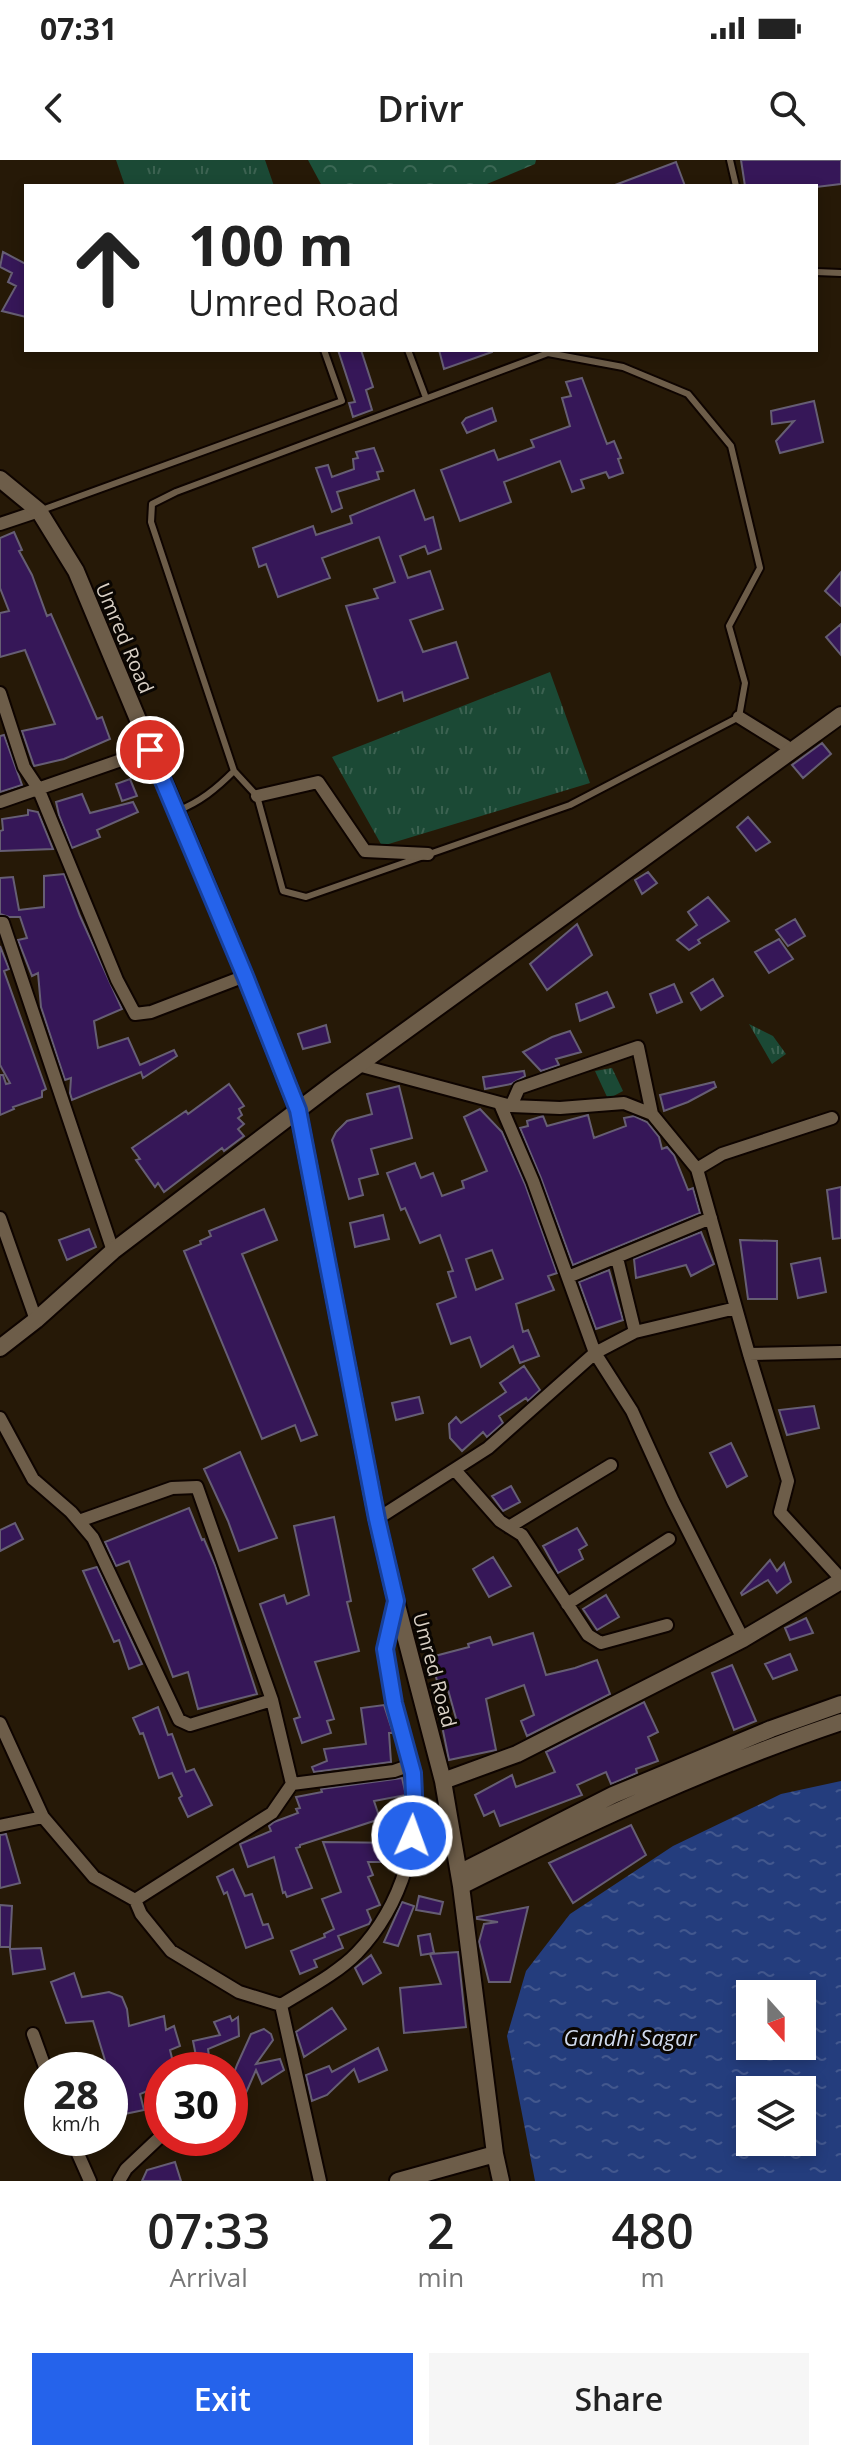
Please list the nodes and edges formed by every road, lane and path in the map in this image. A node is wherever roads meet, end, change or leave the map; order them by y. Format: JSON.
{"nodes":[{"id":1,"x":730,"y":160,"type":"edge"},
{"id":2,"x":736,"y":184,"type":"edge"},
{"id":3,"x":818,"y":272,"type":"edge"},
{"id":4,"x":841,"y":273,"type":"edge"},
{"id":5,"x":325,"y":352,"type":"edge"},
{"id":6,"x":409,"y":352,"type":"edge"},
{"id":7,"x":544,"y":352,"type":"edge"},
{"id":8,"x":552,"y":352,"type":"edge"},
{"id":9,"x":426,"y":398,"type":"junction"},
{"id":10,"x":0,"y":479,"type":"edge"},
{"id":11,"x":39,"y":511,"type":"junction"},
{"id":12,"x":0,"y":524,"type":"edge"},
{"id":13,"x":0,"y":693,"type":"edge"},
{"id":14,"x":841,"y":715,"type":"edge"},
{"id":15,"x":739,"y":717,"type":"junction"},
{"id":16,"x":786,"y":746,"type":"dead end"},
{"id":17,"x":150,"y":750,"type":"junction"},
{"id":18,"x":234,"y":771,"type":"junction"},
{"id":19,"x":38,"y":788,"type":"junction"},
{"id":20,"x":257,"y":796,"type":"junction"},
{"id":21,"x":0,"y":802,"type":"edge"},
{"id":22,"x":177,"y":811,"type":"junction"},
{"id":23,"x":428,"y":854,"type":"junction"},
{"id":24,"x":0,"y":923,"type":"edge"},
{"id":25,"x":245,"y":976,"type":"junction"},
{"id":26,"x":358,"y":1065,"type":"junction"},
{"id":27,"x":505,"y":1105,"type":"junction"},
{"id":28,"x":298,"y":1110,"type":"junction"},
{"id":29,"x":652,"y":1114,"type":"junction"},
{"id":30,"x":832,"y":1118,"type":"dead end"},
{"id":31,"x":697,"y":1169,"type":"junction"},
{"id":32,"x":0,"y":1218,"type":"edge"},
{"id":33,"x":711,"y":1218,"type":"junction"},
{"id":34,"x":113,"y":1251,"type":"junction"},
{"id":35,"x":617,"y":1258,"type":"junction"},
{"id":36,"x":568,"y":1277,"type":"junction"},
{"id":37,"x":736,"y":1308,"type":"junction"},
{"id":38,"x":36,"y":1320,"type":"junction"},
{"id":39,"x":635,"y":1332,"type":"junction"},
{"id":40,"x":0,"y":1348,"type":"edge"},
{"id":41,"x":841,"y":1352,"type":"edge"},
{"id":42,"x":595,"y":1353,"type":"junction"},
{"id":43,"x":749,"y":1354,"type":"junction"},
{"id":44,"x":0,"y":1418,"type":"edge"},
{"id":45,"x":611,"y":1465,"type":"dead end"},
{"id":46,"x":455,"y":1470,"type":"junction"},
{"id":47,"x":377,"y":1519,"type":"junction"},
{"id":48,"x":79,"y":1521,"type":"junction"},
{"id":49,"x":509,"y":1527,"type":"junction"},
{"id":50,"x":669,"y":1539,"type":"dead end"},
{"id":51,"x":841,"y":1580,"type":"edge"},
{"id":52,"x":396,"y":1601,"type":"junction"},
{"id":53,"x":567,"y":1604,"type":"junction"},
{"id":54,"x":667,"y":1625,"type":"dead end"},
{"id":55,"x":743,"y":1639,"type":"junction"},
{"id":56,"x":272,"y":1700,"type":"junction"},
{"id":57,"x":841,"y":1704,"type":"edge"},
{"id":58,"x":841,"y":1722,"type":"edge"},
{"id":59,"x":0,"y":1723,"type":"edge"},
{"id":60,"x":411,"y":1765,"type":"junction"},
{"id":61,"x":443,"y":1781,"type":"junction"},
{"id":62,"x":292,"y":1784,"type":"junction"},
{"id":63,"x":43,"y":1817,"type":"junction"},
{"id":64,"x":0,"y":1826,"type":"edge"},
{"id":65,"x":460,"y":1879,"type":"junction"},
{"id":66,"x":135,"y":1900,"type":"junction"},
{"id":67,"x":281,"y":2005,"type":"junction"},
{"id":68,"x":33,"y":2034,"type":"dead end"},
{"id":69,"x":40,"y":2052,"type":"edge"},
{"id":70,"x":144,"y":2152,"type":"edge"},
{"id":71,"x":495,"y":2154,"type":"junction"},
{"id":72,"x":79,"y":2156,"type":"edge"},
{"id":73,"x":90,"y":2181,"type":"edge"},
{"id":74,"x":119,"y":2181,"type":"edge"},
{"id":75,"x":320,"y":2181,"type":"edge"},
{"id":76,"x":398,"y":2181,"type":"edge"},
{"id":77,"x":501,"y":2181,"type":"edge"}],
"edges":[{"from":1,"to":2,"type":"lane"},
{"from":3,"to":4,"type":"lane"},
{"from":5,"to":11,"type":"lane"},
{"from":6,"to":9,"type":"lane"},
{"from":7,"to":9,"type":"lane"},
{"from":8,"to":15,"type":"lane"},
{"from":9,"to":18,"type":"lane"},
{"from":10,"to":11,"type":"street","name":"Umred Road"},
{"from":11,"to":12,"type":"street"},
{"from":11,"to":17,"type":"street","name":"Umred Road"},
{"from":13,"to":19,"type":"street"},
{"from":14,"to":26,"type":"street"},
{"from":15,"to":16,"type":"street"},
{"from":15,"to":23,"type":"lane"},
{"from":17,"to":19,"type":"street"},
{"from":17,"to":22,"type":"street","name":"Umred Road"},
{"from":18,"to":20,"type":"lane"},
{"from":18,"to":22,"type":"lane"},
{"from":19,"to":21,"type":"street"},
{"from":19,"to":25,"type":"street"},
{"from":20,"to":23,"type":"street"},
{"from":20,"to":23,"type":"lane"},
{"from":22,"to":25,"type":"street","name":"Umred Road"},
{"from":24,"to":34,"type":"street"},
{"from":25,"to":28,"type":"street","name":"Umred Road"},
{"from":26,"to":27,"type":"street"},
{"from":26,"to":28,"type":"street"},
{"from":27,"to":29,"type":"street"},
{"from":27,"to":29,"type":"street"},
{"from":27,"to":36,"type":"street"},
{"from":28,"to":34,"type":"street"},
{"from":28,"to":47,"type":"street","name":"Umred Road"},
{"from":29,"to":31,"type":"street"},
{"from":30,"to":31,"type":"street"},
{"from":31,"to":33,"type":"street"},
{"from":32,"to":38,"type":"street"},
{"from":33,"to":35,"type":"street"},
{"from":33,"to":37,"type":"street"},
{"from":34,"to":38,"type":"street"},
{"from":35,"to":36,"type":"street"},
{"from":35,"to":39,"type":"street"},
{"from":36,"to":42,"type":"street"},
{"from":37,"to":39,"type":"street"},
{"from":37,"to":43,"type":"street"},
{"from":38,"to":40,"type":"street"},
{"from":39,"to":42,"type":"street"},
{"from":41,"to":43,"type":"street"},
{"from":42,"to":46,"type":"street"},
{"from":42,"to":55,"type":"street"},
{"from":43,"to":51,"type":"street"},
{"from":44,"to":48,"type":"street"},
{"from":45,"to":49,"type":"street"},
{"from":46,"to":47,"type":"street"},
{"from":46,"to":49,"type":"street"},
{"from":47,"to":52,"type":"street","name":"Umred Road"},
{"from":48,"to":56,"type":"street"},
{"from":48,"to":56,"type":"street"},
{"from":49,"to":53,"type":"street"},
{"from":50,"to":53,"type":"street"},
{"from":51,"to":55,"type":"street"},
{"from":52,"to":60,"type":"street"},
{"from":52,"to":61,"type":"street","name":"Umred Road"},
{"from":53,"to":54,"type":"street"},
{"from":55,"to":61,"type":"street"},
{"from":56,"to":62,"type":"street"},
{"from":57,"to":65,"type":"street"},
{"from":58,"to":65,"type":"street"},
{"from":59,"to":63,"type":"street"},
{"from":60,"to":62,"type":"street"},
{"from":60,"to":67,"type":"street"},
{"from":61,"to":65,"type":"street","name":"Umred Road"},
{"from":62,"to":66,"type":"street"},
{"from":63,"to":64,"type":"street"},
{"from":63,"to":66,"type":"street"},
{"from":65,"to":71,"type":"street","name":"Umred Road"},
{"from":66,"to":67,"type":"street"},
{"from":67,"to":75,"type":"street"},
{"from":68,"to":69,"type":"street"},
{"from":70,"to":74,"type":"street"},
{"from":71,"to":76,"type":"street"},
{"from":71,"to":77,"type":"street","name":"Umred Road"},
{"from":72,"to":73,"type":"street"}]}
